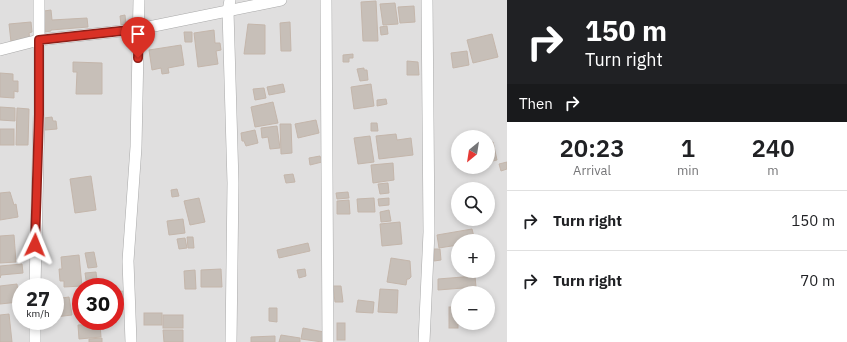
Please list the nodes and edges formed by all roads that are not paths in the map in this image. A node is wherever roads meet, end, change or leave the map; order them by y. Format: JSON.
{"nodes":[{"id":1,"x":39,"y":0,"type":"edge"},
{"id":2,"x":139,"y":0,"type":"edge"},
{"id":3,"x":281,"y":0,"type":"edge"},
{"id":4,"x":326,"y":0,"type":"edge"},
{"id":5,"x":427,"y":0,"type":"edge"},
{"id":6,"x":229,"y":6,"type":"edge"},
{"id":7,"x":139,"y":29,"type":"junction"},
{"id":8,"x":39,"y":40,"type":"junction"},
{"id":9,"x":0,"y":50,"type":"edge"},
{"id":10,"x":35,"y":278,"type":"edge"},
{"id":11,"x":35,"y":330,"type":"edge"},
{"id":12,"x":35,"y":342,"type":"edge"},
{"id":13,"x":131,"y":342,"type":"edge"},
{"id":14,"x":232,"y":342,"type":"edge"},
{"id":15,"x":328,"y":342,"type":"edge"},
{"id":16,"x":424,"y":342,"type":"edge"}],
"edges":[{"from":1,"to":8,"type":"street"},
{"from":2,"to":7,"type":"street"},
{"from":3,"to":6,"type":"street"},
{"from":4,"to":15,"type":"street"},
{"from":5,"to":16,"type":"street"},
{"from":6,"to":7,"type":"street"},
{"from":6,"to":14,"type":"street"},
{"from":7,"to":8,"type":"street"},
{"from":7,"to":13,"type":"street"},
{"from":8,"to":9,"type":"street"},
{"from":8,"to":10,"type":"street"},
{"from":11,"to":12,"type":"street"}]}
